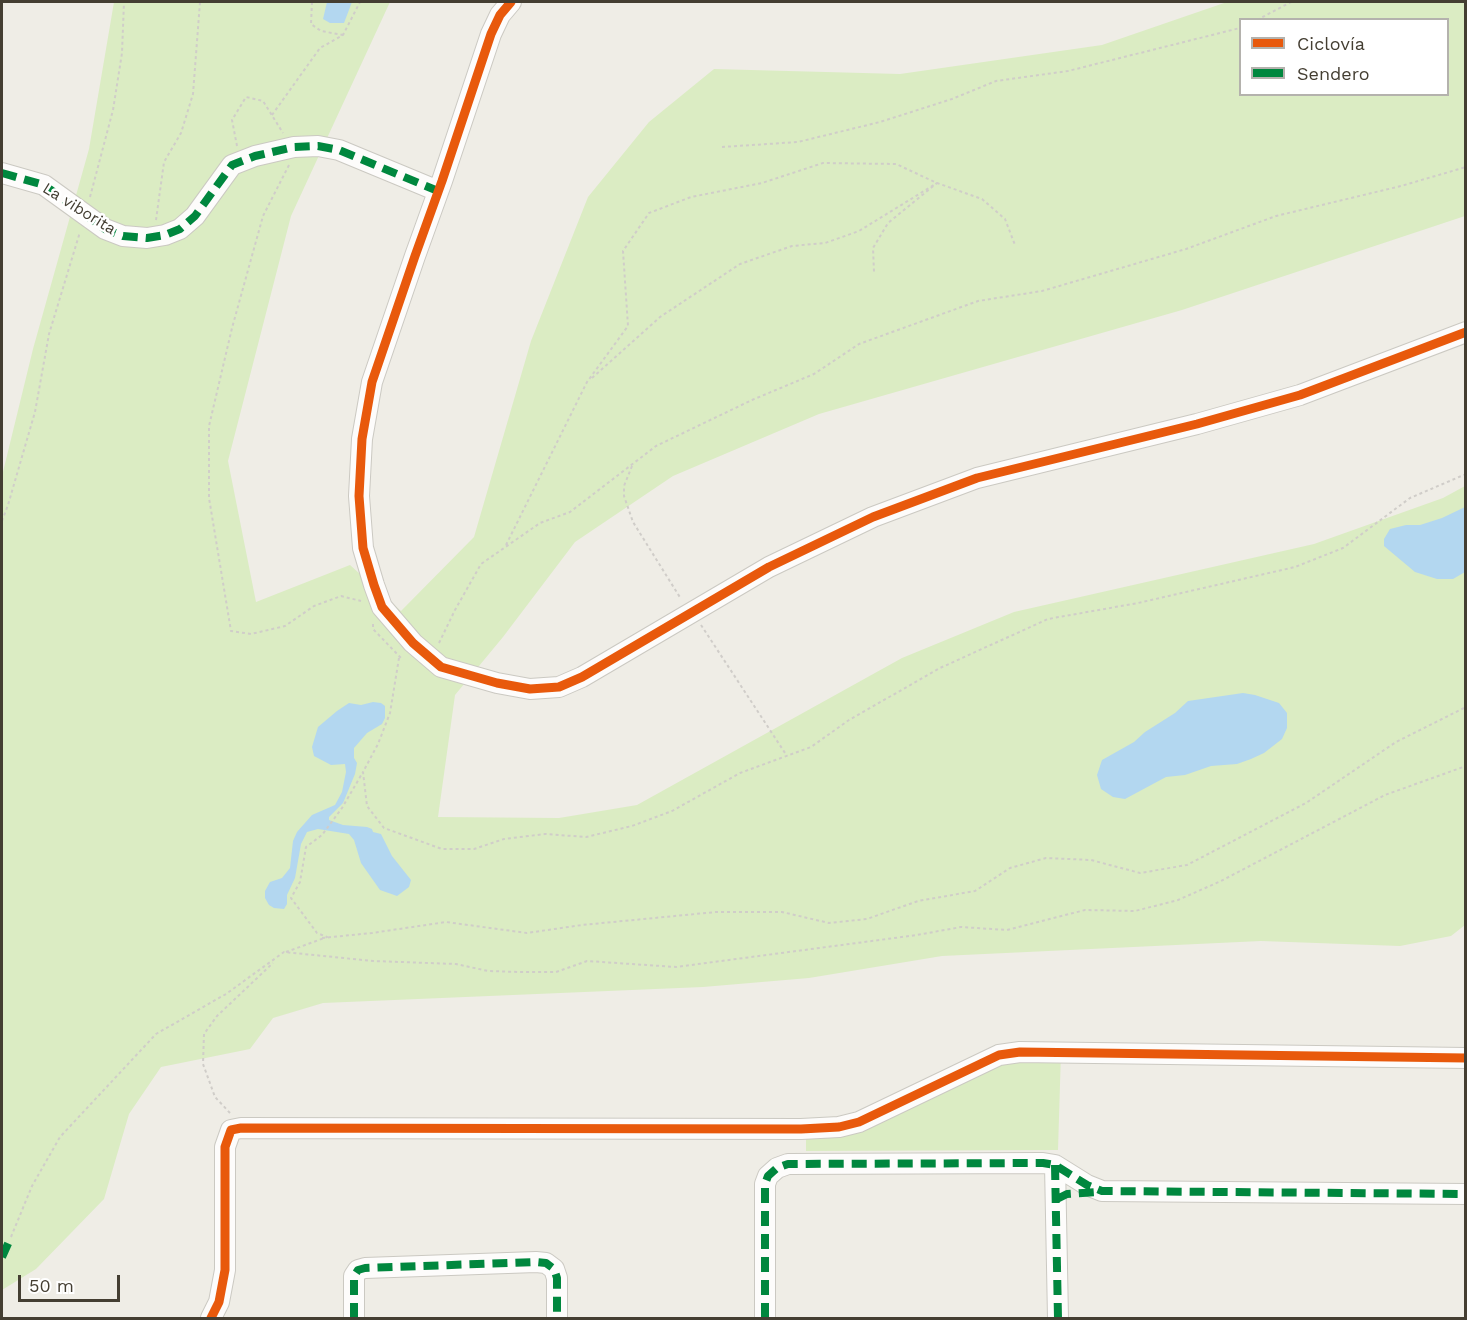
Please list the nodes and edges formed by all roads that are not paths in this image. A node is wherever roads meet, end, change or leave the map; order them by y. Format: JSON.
{"nodes":[{"id":1,"x":512,"y":2,"type":"edge"},
{"id":2,"x":2,"y":173,"type":"edge"},
{"id":3,"x":438,"y":191,"type":"junction"},
{"id":4,"x":1466,"y":332,"type":"edge"},
{"id":5,"x":1466,"y":1058,"type":"edge"},
{"id":6,"x":1055,"y":1165,"type":"junction"},
{"id":7,"x":1102,"y":1191,"type":"junction"},
{"id":8,"x":1466,"y":1194,"type":"edge"},
{"id":9,"x":1057,"y":1199,"type":"junction"},
{"id":10,"x":211,"y":1318,"type":"edge"},
{"id":11,"x":354,"y":1318,"type":"edge"},
{"id":12,"x":557,"y":1318,"type":"edge"},
{"id":13,"x":765,"y":1318,"type":"edge"},
{"id":14,"x":1058,"y":1318,"type":"edge"}],
"edges":[{"from":1,"to":3,"type":"street"},
{"from":2,"to":3,"type":"street","name":"La viborita"},
{"from":3,"to":4,"type":"street"},
{"from":5,"to":10,"type":"street"},
{"from":6,"to":7,"type":"street"},
{"from":6,"to":9,"type":"street"},
{"from":6,"to":13,"type":"street"},
{"from":7,"to":8,"type":"street"},
{"from":7,"to":9,"type":"street"},
{"from":9,"to":14,"type":"street"},
{"from":11,"to":12,"type":"street"}]}
